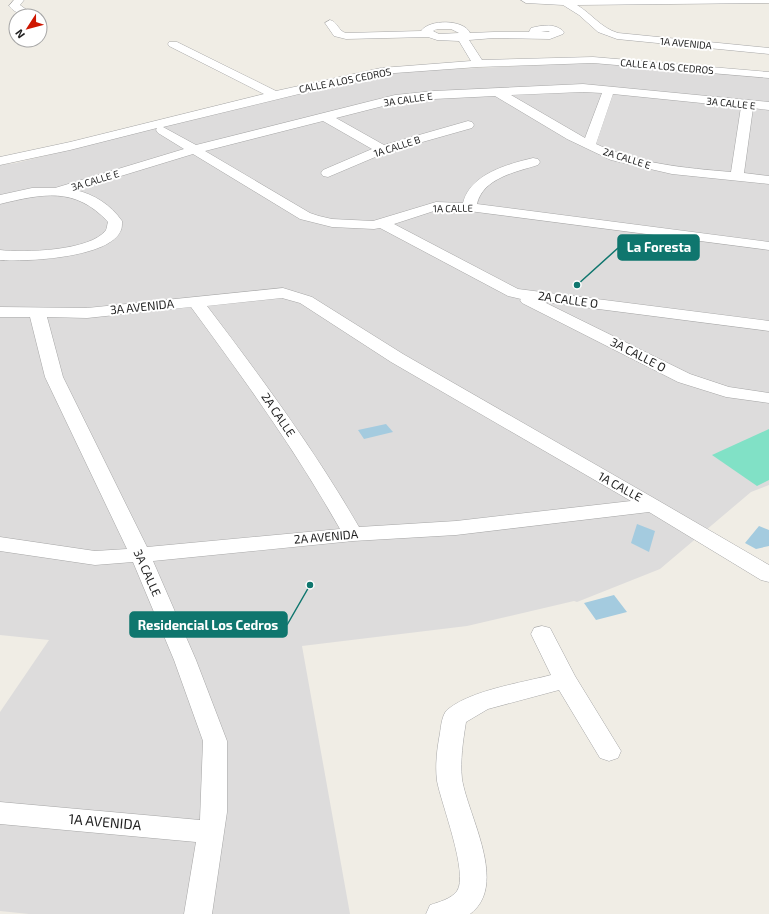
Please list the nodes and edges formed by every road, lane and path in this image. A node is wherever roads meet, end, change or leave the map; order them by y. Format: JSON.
{"nodes":[{"id":1,"x":19,"y":0,"type":"edge"},
{"id":2,"x":526,"y":0,"type":"edge"},
{"id":3,"x":769,"y":0,"type":"edge"},
{"id":4,"x":566,"y":2,"type":"junction"},
{"id":5,"x":600,"y":2,"type":"junction"},
{"id":6,"x":17,"y":8,"type":"edge"},
{"id":7,"x":585,"y":15,"type":"junction"},
{"id":8,"x":330,"y":24,"type":"dead end"},
{"id":9,"x":539,"y":36,"type":"dead end"},
{"id":10,"x":457,"y":37,"type":"junction"},
{"id":11,"x":173,"y":44,"type":"dead end"},
{"id":12,"x":769,"y":51,"type":"edge"},
{"id":13,"x":473,"y":65,"type":"junction"},
{"id":14,"x":769,"y":75,"type":"edge"},
{"id":15,"x":609,"y":90,"type":"junction"},
{"id":16,"x":499,"y":93,"type":"junction"},
{"id":17,"x":275,"y":95,"type":"junction"},
{"id":18,"x":748,"y":104,"type":"junction"},
{"id":19,"x":769,"y":106,"type":"edge"},
{"id":20,"x":324,"y":116,"type":"junction"},
{"id":21,"x":468,"y":125,"type":"dead end"},
{"id":22,"x":162,"y":130,"type":"dead end"},
{"id":23,"x":590,"y":145,"type":"junction"},
{"id":24,"x":196,"y":149,"type":"junction"},
{"id":25,"x":382,"y":149,"type":"junction"},
{"id":26,"x":0,"y":161,"type":"edge"},
{"id":27,"x":533,"y":162,"type":"dead end"},
{"id":28,"x":328,"y":173,"type":"dead end"},
{"id":29,"x":737,"y":176,"type":"junction"},
{"id":30,"x":769,"y":180,"type":"edge"},
{"id":31,"x":58,"y":191,"type":"junction"},
{"id":32,"x":0,"y":200,"type":"edge"},
{"id":33,"x":470,"y":207,"type":"junction"},
{"id":34,"x":382,"y":223,"type":"junction"},
{"id":35,"x":769,"y":246,"type":"edge"},
{"id":36,"x":0,"y":255,"type":"edge"},
{"id":37,"x":283,"y":293,"type":"joint"},
{"id":38,"x":514,"y":293,"type":"junction"},
{"id":39,"x":195,"y":302,"type":"junction"},
{"id":40,"x":0,"y":312,"type":"edge"},
{"id":41,"x":37,"y":312,"type":"junction"},
{"id":42,"x":769,"y":326,"type":"edge"},
{"id":43,"x":769,"y":398,"type":"edge"},
{"id":44,"x":652,"y":505,"type":"junction"},
{"id":45,"x":353,"y":534,"type":"junction"},
{"id":46,"x":0,"y":544,"type":"edge"},
{"id":47,"x":140,"y":555,"type":"junction"},
{"id":48,"x":763,"y":567,"type":"edge"},
{"id":49,"x":542,"y":634,"type":"dead end"},
{"id":50,"x":565,"y":680,"type":"junction"},
{"id":51,"x":609,"y":751,"type":"dead end"},
{"id":52,"x":0,"y":813,"type":"edge"},
{"id":53,"x":211,"y":832,"type":"junction"},
{"id":54,"x":198,"y":914,"type":"edge"},
{"id":55,"x":440,"y":914,"type":"edge"}],
"edges":[{"from":1,"to":6,"type":"street"},
{"from":2,"to":4,"type":"street"},
{"from":3,"to":5,"type":"street"},
{"from":4,"to":5,"type":"street"},
{"from":4,"to":7,"type":"street"},
{"from":5,"to":7,"type":"street"},
{"from":7,"to":12,"type":"street","name":"1A AVENIDA"},
{"from":8,"to":10,"type":"street"},
{"from":9,"to":10,"type":"street"},
{"from":10,"to":13,"type":"street"},
{"from":11,"to":17,"type":"street"},
{"from":13,"to":14,"type":"street","name":"CALLE A LOS CEDROS"},
{"from":13,"to":17,"type":"street","name":"CALLE A LOS CEDROS"},
{"from":15,"to":16,"type":"street","name":"3A CALLE E"},
{"from":15,"to":18,"type":"street","name":"3A CALLE E"},
{"from":15,"to":23,"type":"street"},
{"from":16,"to":20,"type":"street","name":"3A CALLE E"},
{"from":16,"to":23,"type":"street","name":"2A CALLE E"},
{"from":17,"to":26,"type":"street","name":"CALLE A LOS CEDROS"},
{"from":18,"to":19,"type":"street","name":"3A CALLE E"},
{"from":18,"to":29,"type":"street"},
{"from":20,"to":24,"type":"street","name":"3A CALLE E"},
{"from":20,"to":25,"type":"street"},
{"from":21,"to":25,"type":"street","name":"1A CALLE B"},
{"from":22,"to":24,"type":"street","name":"1A CALLE"},
{"from":23,"to":29,"type":"street","name":"2A CALLE E"},
{"from":24,"to":31,"type":"street","name":"3A CALLE E"},
{"from":24,"to":34,"type":"street","name":"1A CALLE"},
{"from":25,"to":28,"type":"street","name":"1A CALLE B"},
{"from":27,"to":33,"type":"street"},
{"from":29,"to":30,"type":"street","name":"2A CALLE E"},
{"from":31,"to":32,"type":"street"},
{"from":31,"to":36,"type":"street"},
{"from":33,"to":34,"type":"street","name":"1A CALLE"},
{"from":33,"to":35,"type":"street","name":"1A CALLE"},
{"from":34,"to":38,"type":"street","name":"2A CALLE O"},
{"from":37,"to":39,"type":"street","name":"3A AVENIDA"},
{"from":37,"to":44,"type":"street","name":"1A CALLE"},
{"from":38,"to":42,"type":"street","name":"2A CALLE O"},
{"from":38,"to":43,"type":"street","name":"3A CALLE O"},
{"from":39,"to":41,"type":"street","name":"3A AVENIDA"},
{"from":39,"to":45,"type":"street","name":"2A CALLE"},
{"from":40,"to":41,"type":"street","name":"3A AVENIDA"},
{"from":41,"to":47,"type":"street","name":"3A CALLE"},
{"from":44,"to":45,"type":"street","name":"2A AVENIDA"},
{"from":44,"to":48,"type":"street","name":"1A CALLE"},
{"from":45,"to":47,"type":"street","name":"2A AVENIDA"},
{"from":46,"to":47,"type":"street","name":"2A AVENIDA"},
{"from":47,"to":53,"type":"street","name":"3A CALLE"},
{"from":49,"to":50,"type":"street"},
{"from":50,"to":51,"type":"street"},
{"from":50,"to":55,"type":"street"},
{"from":52,"to":53,"type":"street","name":"1A AVENIDA"},
{"from":53,"to":54,"type":"street","name":"3A CALLE"}]}
